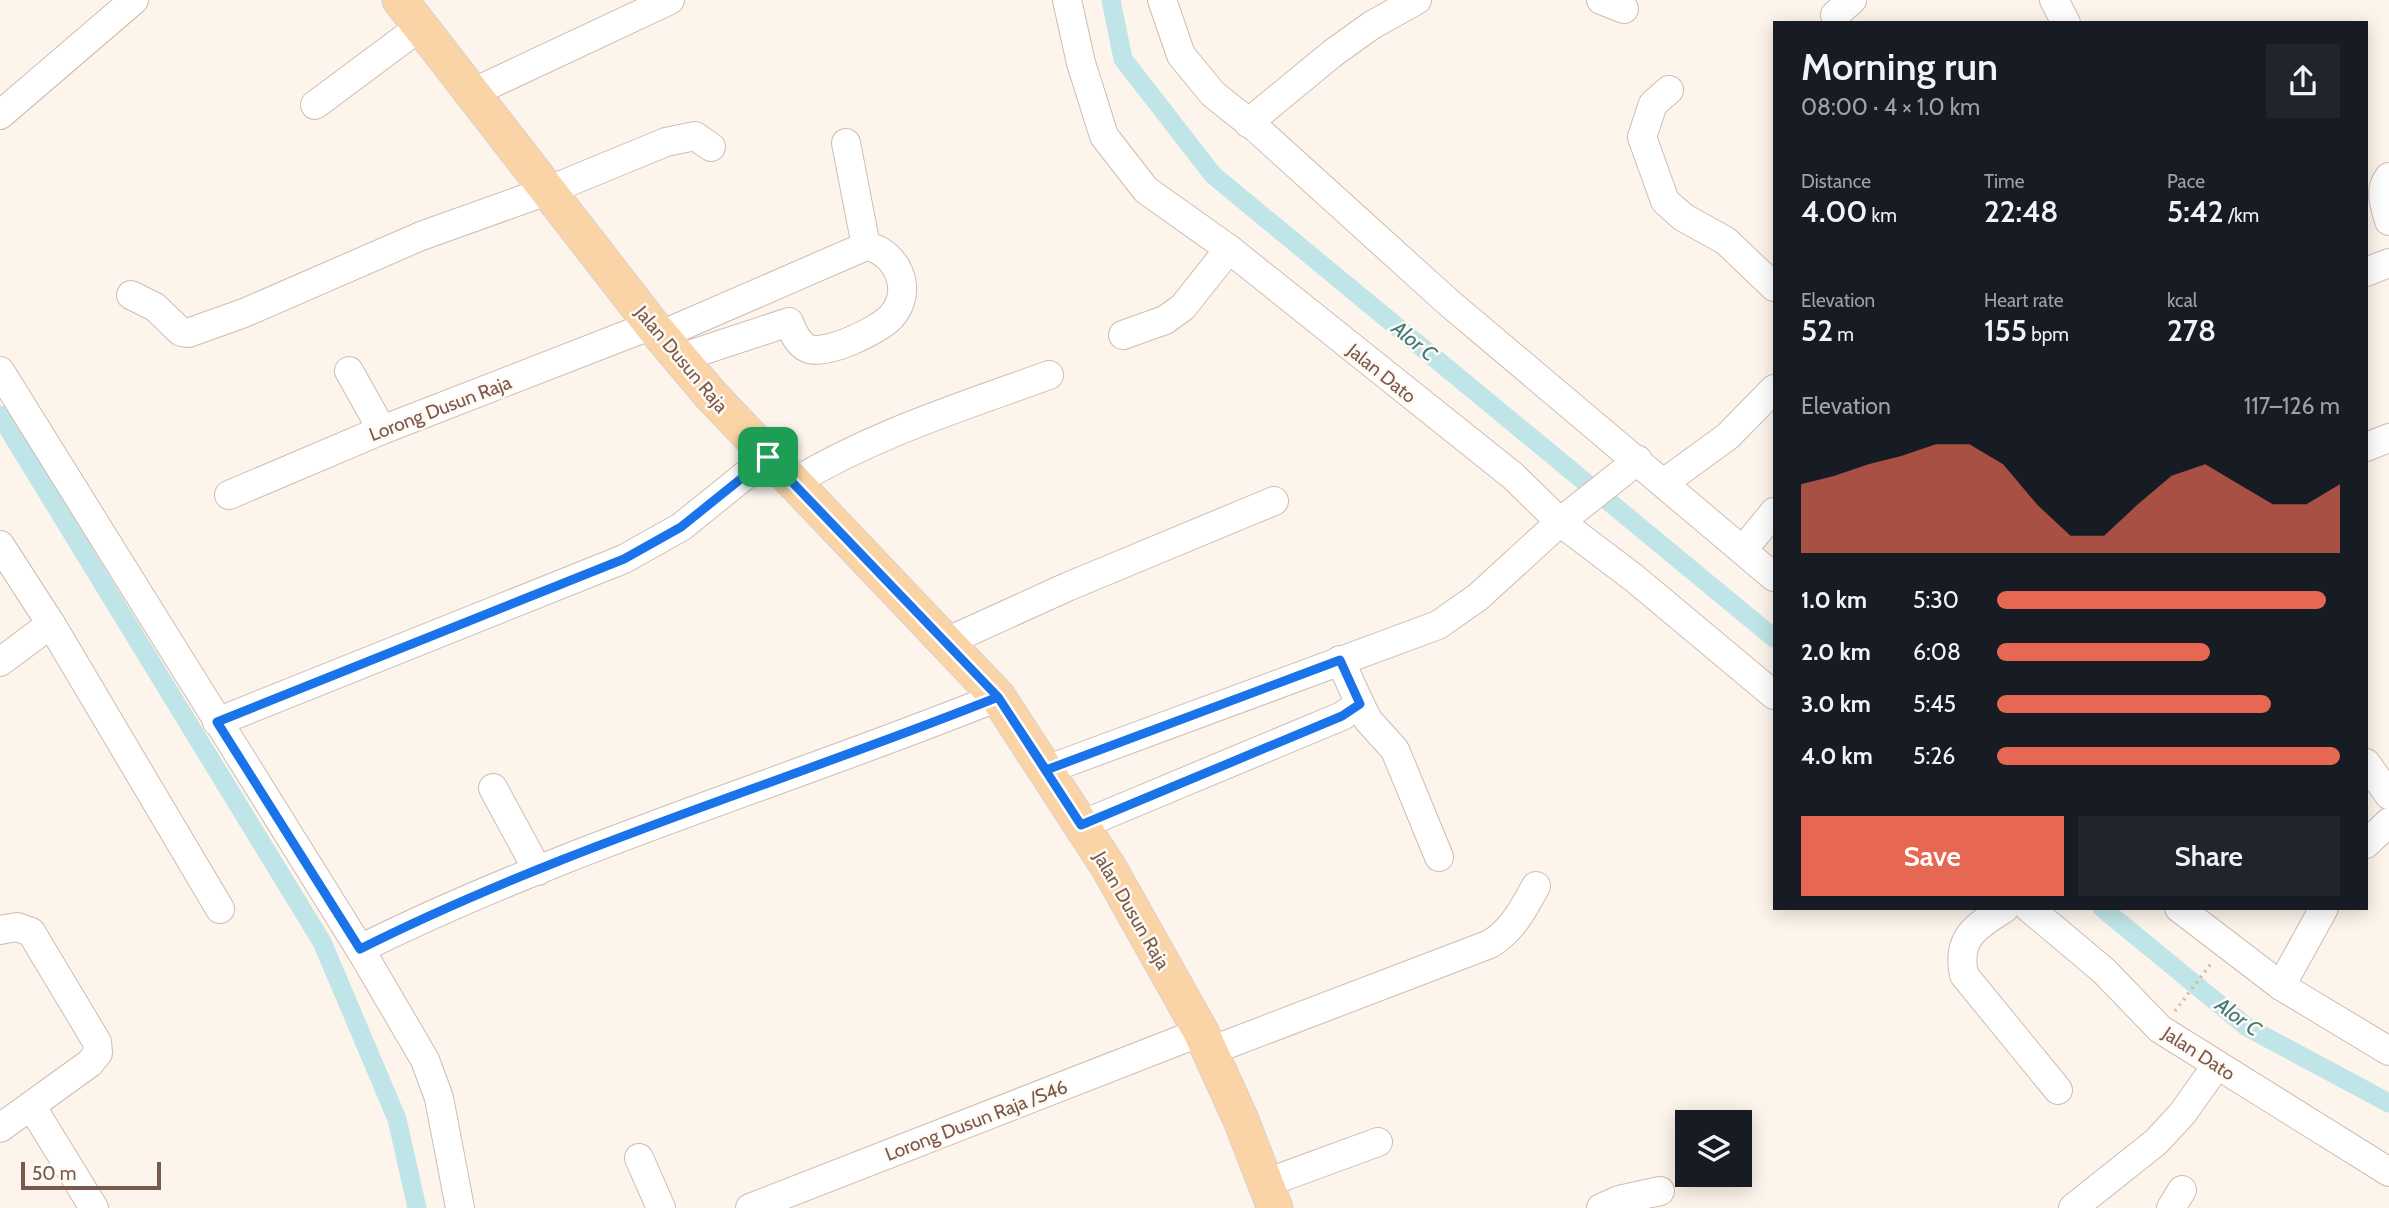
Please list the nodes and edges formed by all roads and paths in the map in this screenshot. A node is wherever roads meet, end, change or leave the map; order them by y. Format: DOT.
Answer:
graph roads {
  1 [pos="134,0"];
  2 [pos="670,0"];
  3 [pos="1067,0"];
  4 [pos="1162,0"];
  5 [pos="1417,0"];
  6 [pos="2054,0"];
  7 [pos="410,13"];
  8 [pos="2065,21"];
  9 [pos="1669,90"];
  10 [pos="472,93"];
  11 [pos="316,105"];
  12 [pos="0,115"];
  13 [pos="1248,122"];
  14 [pos="846,143"];
  15 [pos="711,147"];
  16 [pos="2389,177"];
  17 [pos="547,191"];
  18 [pos="2389,221"];
  19 [pos="866,246"];
  20 [pos="1229,249"];
  21 [pos="2389,263"];
  22 [pos="2368,271"];
  23 [pos="785,281"];
  24 [pos="1773,286"];
  25 [pos="131,295"];
  26 [pos="789,322"];
  27 [pos="1123,335"];
  28 [pos="664,339"];
  29 [pos="0,371"];
  30 [pos="348,371"];
  31 [pos="1049,375"];
  32 [pos="1773,390"];
  33 [pos="382,430"];
  34 [pos="2389,438"];
  35 [pos="2368,446"];
  36 [pos="768,457"];
  37 [pos="1634,464"];
  38 [pos="1665,482"];
  39 [pos="793,483"];
  40 [pos="229,495"];
  41 [pos="1275,501"];
  42 [pos="1773,513"];
  43 [pos="1563,520"];
  44 [pos="0,545"];
  45 [pos="1743,550"];
  46 [pos="1773,577"];
  47 [pos="51,624"];
  48 [pos="946,642"];
  49 [pos="1340,660"];
  50 [pos="0,662"];
  51 [pos="1773,694"];
  52 [pos="998,697"];
  53 [pos="1360,704"];
  54 [pos="217,722"];
  55 [pos="2368,765"];
  56 [pos="1046,770"];
  57 [pos="492,788"];
  58 [pos="2389,795"];
  59 [pos="2389,822"];
  60 [pos="1081,825"];
  61 [pos="2368,842"];
  62 [pos="1439,857"];
  63 [pos="538,871"];
  64 [pos="1536,886"];
  65 [pos="220,909"];
  66 [pos="2002,910"];
  67 [pos="2031,910"];
  68 [pos="2182,910"];
  69 [pos="2323,910"];
  70 [pos="0,930"];
  71 [pos="360,949"];
  72 [pos="2213,962"];
  73 [pos="2281,986"];
  74 [pos="2169,1018"];
  75 [pos="1205,1041"];
  76 [pos="2389,1051"];
  77 [pos="2217,1065"];
  78 [pos="2058,1090"];
  79 [pos="32,1107"];
  80 [pos="0,1128"];
  81 [pos="1378,1142"];
  82 [pos="639,1158"];
  83 [pos="2389,1172"];
  84 [pos="1660,1191"];
  85 [pos="1270,1196"];
  86 [pos="93,1208"];
  87 [pos="460,1208"];
  88 [pos="661,1208"];
  89 [pos="750,1208"];
  90 [pos="1601,1208"];
  91 [pos="2073,1208"];
  1 -- 12 [label="street"];
  2 -- 10 [label="street"];
  3 -- 20 [label="street, Jalan Dato"];
  4 -- 13 [label="street"];
  5 -- 13 [label="street"];
  6 -- 8 [label="street"];
  7 -- 10 [label="main road, Jalan Dusun Raja"];
  7 -- 11 [label="street"];
  9 -- 24 [label="street"];
  10 -- 17 [label="main road, Jalan Dusun Raja"];
  13 -- 37 [label="street"];
  14 -- 19 [label="street"];
  15 -- 17 [label="street"];
  16 -- 18 [label="street"];
  17 -- 25 [label="street"];
  17 -- 28 [label="main road, Jalan Dusun Raja"];
  19 -- 23 [label="street"];
  19 -- 26 [label="street"];
  20 -- 27 [label="street"];
  20 -- 43 [label="street, Jalan Dato"];
  21 -- 22 [label="street"];
  23 -- 26 [label="street"];
  23 -- 28 [label="street"];
  26 -- 28 [label="street"];
  28 -- 33 [label="street, Lorong Dusun Raja"];
  28 -- 36 [label="main road, Jalan Dusun Raja"];
  29 -- 54 [label="street"];
  30 -- 33 [label="street"];
  31 -- 39 [label="street"];
  32 -- 38 [label="street"];
  33 -- 40 [label="street, Lorong Dusun Raja"];
  34 -- 35 [label="street"];
  36 -- 39 [label="main road, Jalan Dusun Raja"];
  36 -- 54 [label="street"];
  37 -- 38 [label="street"];
  37 -- 43 [label="street"];
  38 -- 45 [label="street"];
  39 -- 48 [label="main road, Jalan Dusun Raja"];
  41 -- 48 [label="street"];
  42 -- 45 [label="street"];
  43 -- 49 [label="street"];
  43 -- 51 [label="street, Jalan Dato"];
  44 -- 47 [label="street"];
  45 -- 46 [label="street"];
  47 -- 50 [label="street"];
  47 -- 65 [label="street"];
  48 -- 52 [label="main road, Jalan Dusun Raja"];
  49 -- 53 [label="street"];
  49 -- 56 [label="street"];
  52 -- 56 [label="main road, Jalan Dusun Raja"];
  52 -- 63 [label="street"];
  53 -- 60 [label="street"];
  53 -- 62 [label="street"];
  54 -- 71 [label="street"];
  55 -- 58 [label="street"];
  56 -- 60 [label="main road, Jalan Dusun Raja"];
  57 -- 63 [label="street"];
  59 -- 61 [label="street"];
  60 -- 75 [label="main road, Jalan Dusun Raja"];
  63 -- 71 [label="street"];
  64 -- 75 [label="street, Lorong Dusun Raja /S46"];
  66 -- 78 [label="street"];
  67 -- 77 [label="street, Jalan Dato"];
  68 -- 73 [label="street"];
  69 -- 73 [label="street"];
  70 -- 79 [label="street"];
  71 -- 87 [label="street"];
  72 -- 74 [label="path"];
  73 -- 76 [label="street"];
  75 -- 85 [label="main road, Jalan Dusun Raja"];
  75 -- 89 [label="street, Lorong Dusun Raja /S46"];
  77 -- 83 [label="street, Jalan Dato"];
  77 -- 91 [label="street"];
  79 -- 80 [label="street"];
  79 -- 86 [label="street"];
  81 -- 85 [label="street"];
  82 -- 88 [label="street"];
  84 -- 90 [label="street"];
}
